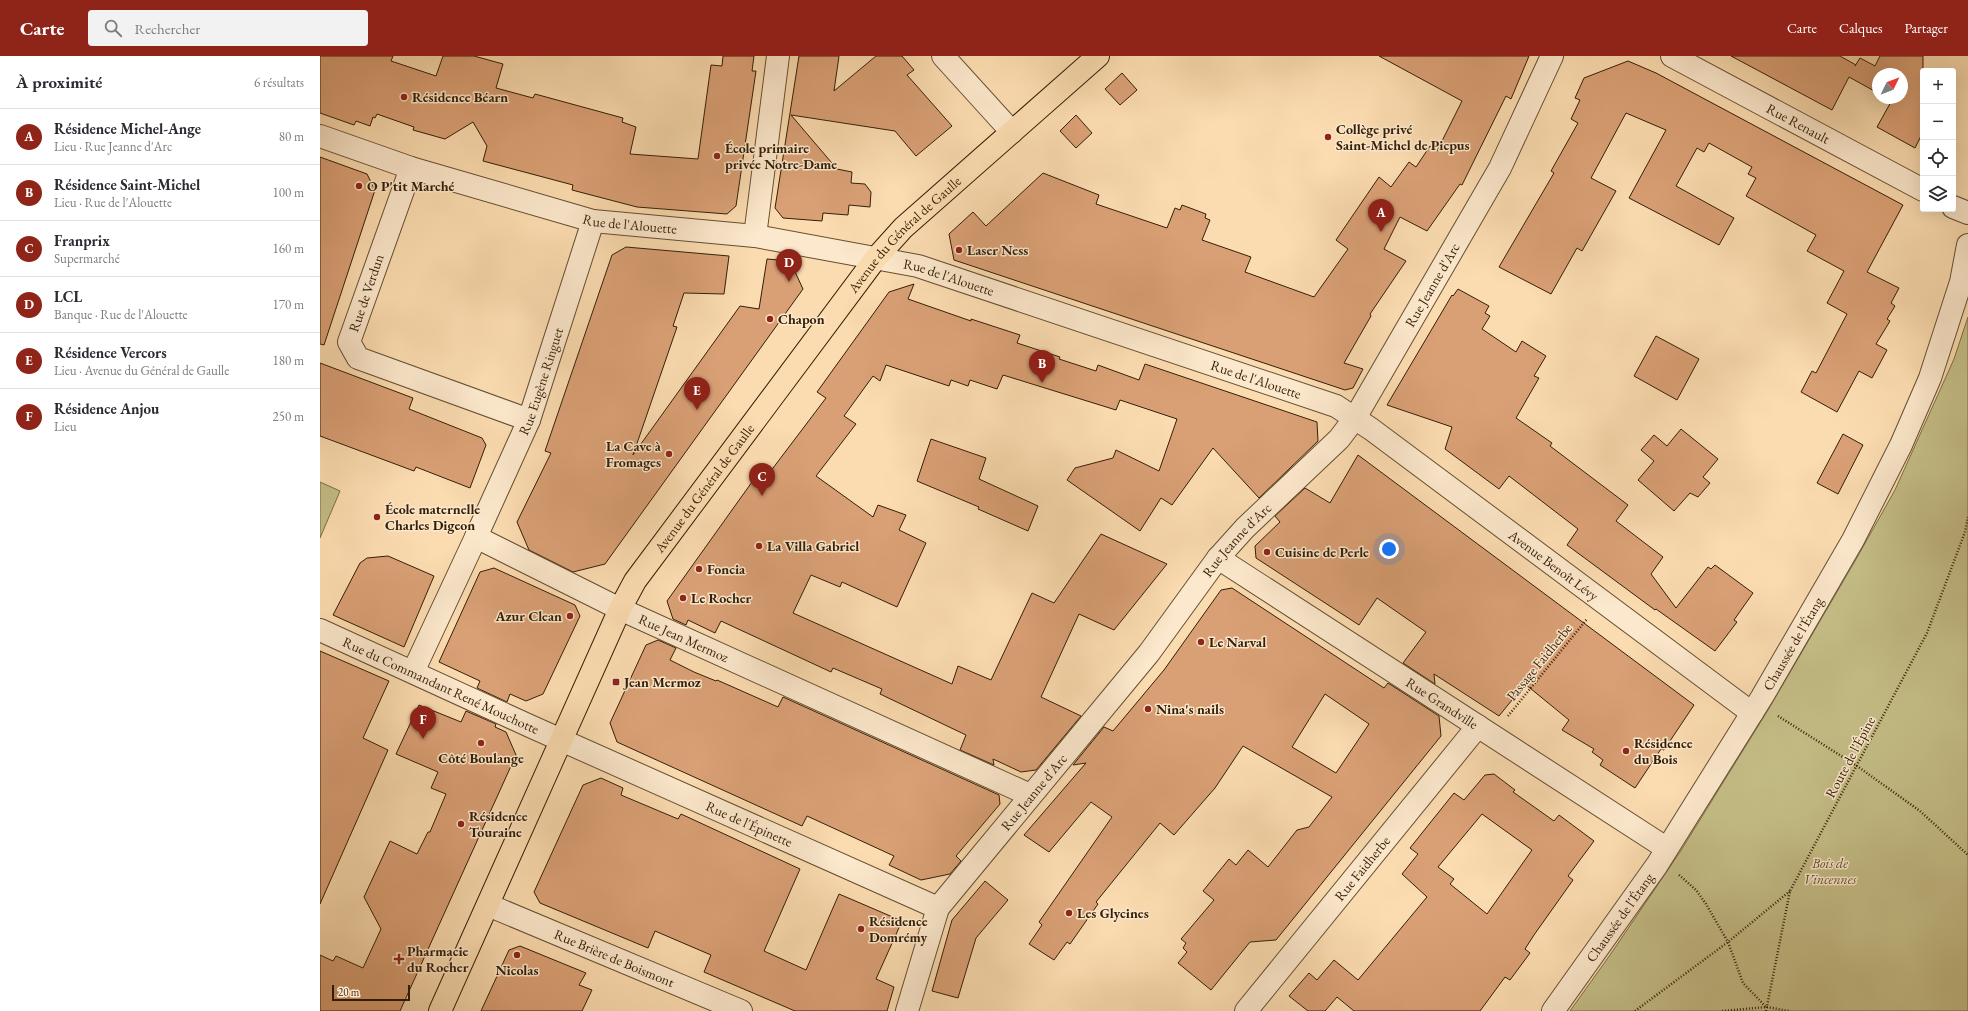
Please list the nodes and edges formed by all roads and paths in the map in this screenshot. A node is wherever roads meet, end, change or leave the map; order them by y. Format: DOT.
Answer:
graph roads {
  1 [pos="778,56"];
  2 [pos="943,56"];
  3 [pos="1098,56"];
  4 [pos="1552,56"];
  5 [pos="1672,56"];
  6 [pos="1012,132"];
  7 [pos="320,136"];
  8 [pos="411,168"];
  9 [pos="1920,188"];
  10 [pos="1956,207"];
  11 [pos="1968,213"];
  12 [pos="593,221"];
  13 [pos="755,236"];
  14 [pos="1968,245"];
  15 [pos="876,258"];
  16 [pos="1355,418"];
  17 [pos="529,420"];
  18 [pos="1968,517"];
  19 [pos="476,536"];
  20 [pos="1218,558"];
  21 [pos="620,609"];
  22 [pos="1588,617"];
  23 [pos="320,630"];
  24 [pos="413,672"];
  25 [pos="1763,713"];
  26 [pos="1505,719"];
  27 [pos="1478,726"];
  28 [pos="562,740"];
  29 [pos="1857,766"];
  30 [pos="1030,795"];
  31 [pos="1666,848"];
  32 [pos="1968,855"];
  33 [pos="1674,870"];
  34 [pos="1790,891"];
  35 [pos="488,905"];
  36 [pos="938,908"];
  37 [pos="1728,942"];
  38 [pos="1767,1009"];
  39 [pos="440,1011"];
  40 [pos="741,1011"];
  41 [pos="907,1011"];
  42 [pos="1246,1011"];
  43 [pos="1553,1011"];
  44 [pos="1635,1011"];
  45 [pos="1722,1011"];
  46 [pos="1789,1011"];
  1 -- 13 [label="street"];
  2 -- 6 [label="street"];
  3 -- 6 [label="main road, Avenue du Général de Gaulle"];
  4 -- 16 [label="street, Rue Jeanne d'Arc"];
  5 -- 9 [label="street, Rue Renault"];
  6 -- 15 [label="main road, Avenue du Général de Gaulle"];
  7 -- 8 [label="street, Rue de l'Alouette"];
  8 -- 12 [label="street, Rue de l'Alouette"];
  8 -- 17 [label="street, Rue de Verdun"];
  10 -- 11 [label="street"];
  12 -- 13 [label="street, Rue de l'Alouette"];
  12 -- 17 [label="street, Rue Eugène Ringuet"];
  13 -- 15 [label="street, Rue de l'Alouette"];
  14 -- 25 [label="street, Chaussée de l'Étang"];
  15 -- 16 [label="street, Rue de l'Alouette"];
  15 -- 21 [label="main road, Avenue du Général de Gaulle"];
  16 -- 20 [label="street, Rue Jeanne d'Arc"];
  16 -- 25 [label="street, Avenue Benoît Lévy"];
  17 -- 19 [label="street, Rue Eugène Ringuet"];
  18 -- 29 [label="path, Route de l'Épine"];
  19 -- 21 [label="street, Rue Jean Mermoz"];
  19 -- 24 [label="street"];
  20 -- 27 [label="street, Rue Grandville"];
  20 -- 30 [label="street, Rue Jeanne d'Arc"];
  21 -- 28 [label="main road, Avenue du Général de Gaulle"];
  21 -- 30 [label="street, Rue Jean Mermoz"];
  22 -- 26 [label="path, Passage Faidherbe"];
  23 -- 24 [label="street, Rue du Commandant René Mouchotte"];
  24 -- 28 [label="street, Rue du Commandant René Mouchotte"];
  25 -- 29 [label="path"];
  25 -- 31 [label="street, Chaussée de l'Étang"];
  27 -- 31 [label="street, Rue Grandville"];
  27 -- 42 [label="street, Rue Faidherbe"];
  28 -- 35 [label="main road, Avenue du Général de Gaulle"];
  28 -- 36 [label="street, Rue de l'Épinette"];
  29 -- 32 [label="path"];
  29 -- 34 [label="path, Route de l'Épine"];
  30 -- 36 [label="street, Rue Jeanne d'Arc"];
  31 -- 43 [label="street, Chaussée de l'Étang"];
  33 -- 37 [label="path"];
  34 -- 37 [label="path"];
  34 -- 38 [label="path, Route de l'Épine"];
  35 -- 39 [label="main road, Avenue du Général de Gaulle"];
  35 -- 40 [label="street, Rue Brière de Boismont"];
  36 -- 41 [label="street, Rue Jeanne d'Arc"];
  37 -- 38 [label="path"];
  37 -- 44 [label="path"];
  38 -- 45 [label="path"];
  38 -- 46 [label="path"];
}
